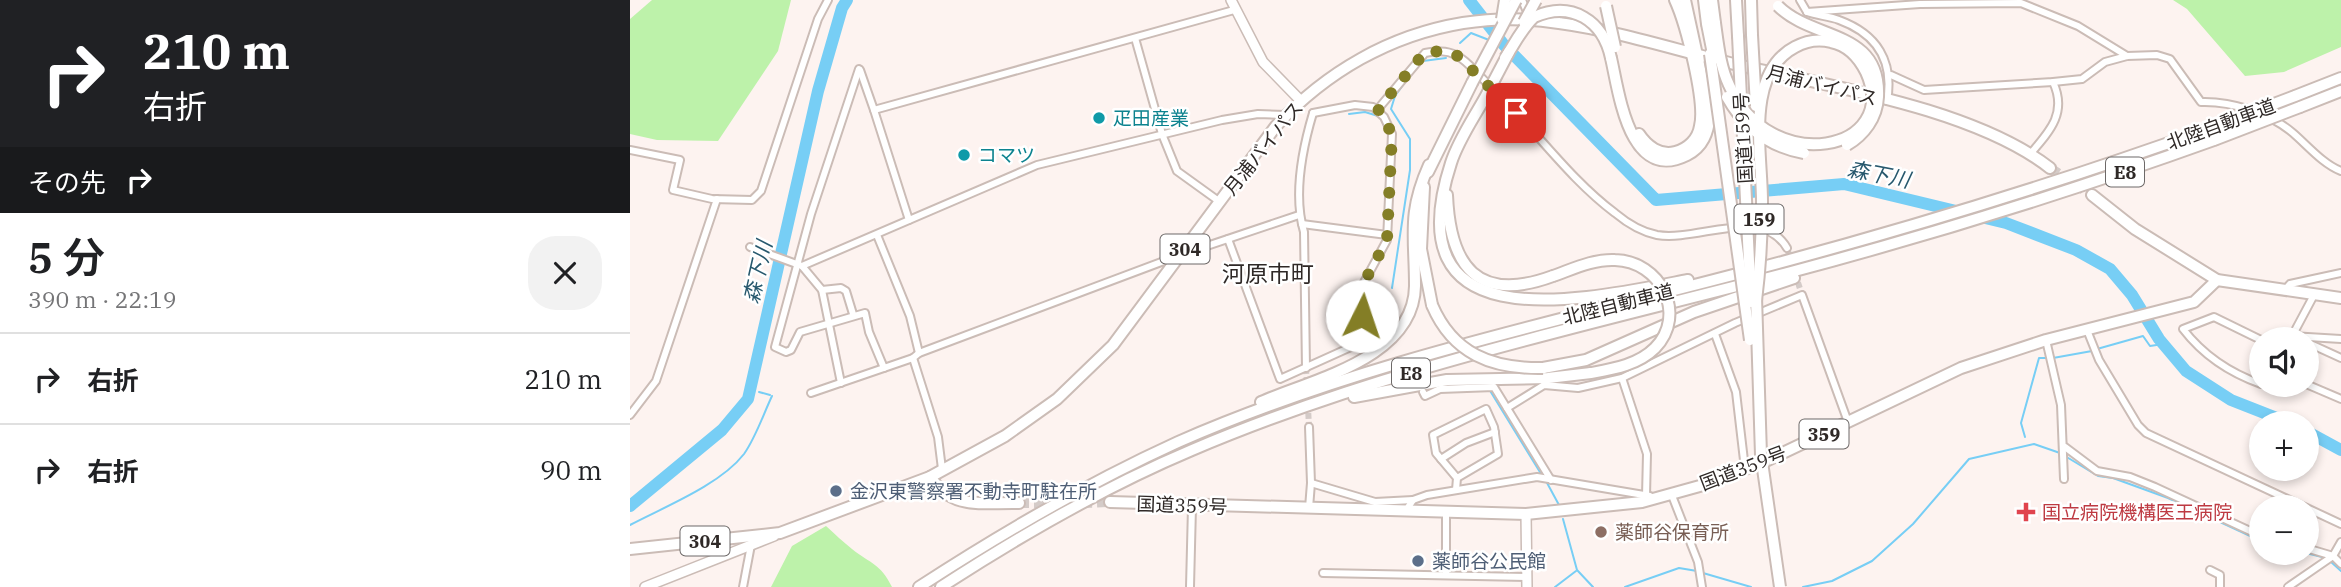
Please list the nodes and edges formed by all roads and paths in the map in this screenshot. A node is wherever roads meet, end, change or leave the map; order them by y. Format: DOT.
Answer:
graph roads {
  1 [pos="828,0"];
  2 [pos="1505,0"];
  3 [pos="1517,0"];
  4 [pos="1522,0"];
  5 [pos="1536,0"];
  6 [pos="1675,0"];
  7 [pos="1685,0"];
  8 [pos="1704,0"];
  9 [pos="1712,0"];
  10 [pos="1737,0"];
  11 [pos="1751,0"];
  12 [pos="1800,0"];
  13 [pos="1605,3"];
  14 [pos="1776,3"];
  15 [pos="1233,5"];
  16 [pos="1807,12"];
  17 [pos="1528,20"];
  18 [pos="1711,23"];
  19 [pos="1135,38"];
  20 [pos="1489,50"];
  21 [pos="1695,54"];
  22 [pos="2127,56"];
  23 [pos="1505,58"];
  24 [pos="1614,58"];
  25 [pos="1891,75"];
  26 [pos="2341,78"];
  27 [pos="2053,82"];
  28 [pos="2341,91"];
  29 [pos="1300,100"];
  30 [pos="1887,101"];
  31 [pos="2298,102"];
  32 [pos="1378,109"];
  33 [pos="874,110"];
  34 [pos="1313,113"];
  35 [pos="1286,116"];
  36 [pos="1162,134"];
  37 [pos="630,150"];
  38 [pos="2031,153"];
  39 [pos="1429,165"];
  40 [pos="2050,168"];
  41 [pos="2341,171"];
  42 [pos="1448,174"];
  43 [pos="2035,195"];
  44 [pos="2092,195"];
  45 [pos="717,200"];
  46 [pos="1220,202"];
  47 [pos="1299,215"];
  48 [pos="909,220"];
  49 [pos="1302,224"];
  50 [pos="877,235"];
  51 [pos="1387,235"];
  52 [pos="1878,236"];
  53 [pos="1913,238"];
  54 [pos="1228,239"];
  55 [pos="752,247"];
  56 [pos="1787,248"];
  57 [pos="1180,255"];
  58 [pos="798,264"];
  59 [pos="2341,273"];
  60 [pos="2217,280"];
  61 [pos="822,290"];
  62 [pos="2283,292"];
  63 [pos="2314,295"];
  64 [pos="2341,298"];
  65 [pos="1756,301"];
  66 [pos="853,314"];
  67 [pos="831,324"];
  68 [pos="2296,327"];
  69 [pos="2087,330"];
  70 [pos="1715,334"];
  71 [pos="2249,334"];
  72 [pos="2319,339"];
  73 [pos="2341,339"];
  74 [pos="2046,340"];
  75 [pos="2319,348"];
  76 [pos="916,355"];
  77 [pos="2341,358"];
  78 [pos="884,368"];
  79 [pos="1306,368"];
  80 [pos="1755,371"];
  81 [pos="1622,378"];
  82 [pos="2249,380"];
  83 [pos="841,383"];
  84 [pos="2319,390"];
  85 [pos="1423,392"];
  86 [pos="811,393"];
  87 [pos="2341,399"];
  88 [pos="1758,402"];
  89 [pos="1507,408"];
  90 [pos="630,415"];
  91 [pos="1848,422"];
  92 [pos="1309,427"];
  93 [pos="1495,432"];
  94 [pos="1180,442"];
  95 [pos="1191,450"];
  96 [pos="2065,450"];
  97 [pos="1441,459"];
  98 [pos="942,469"];
  99 [pos="1745,469"];
  100 [pos="930,477"];
  101 [pos="1457,478"];
  102 [pos="1546,479"];
  103 [pos="2064,479"];
  104 [pos="1311,483"];
  105 [pos="1456,489"];
  106 [pos="1672,493"];
  107 [pos="1646,496"];
  108 [pos="1110,502"];
  109 [pos="1019,503"];
  110 [pos="1410,505"];
  111 [pos="1192,507"];
  112 [pos="1308,508"];
  113 [pos="1446,511"];
  114 [pos="1526,514"];
  115 [pos="2341,524"];
  116 [pos="2249,530"];
  117 [pos="780,533"];
  118 [pos="2341,542"];
  119 [pos="751,545"];
  120 [pos="630,548"];
  121 [pos="2319,553"];
  122 [pos="2330,558"];
  123 [pos="2341,564"];
  124 [pos="2210,570"];
  125 [pos="1323,573"];
  126 [pos="1446,575"];
  127 [pos="1527,582"];
  128 [pos="645,587"];
  129 [pos="743,587"];
  130 [pos="919,587"];
  131 [pos="941,587"];
  132 [pos="1190,587"];
  133 [pos="1702,587"];
  134 [pos="1780,587"];
  135 [pos="2220,587"];
  136 [pos="2288,587"];
  1 -- 45 [label="street"];
  2 -- 20 [label="highway, bridge"];
  3 -- 20 [label="highway, bridge"];
  4 -- 17 [label="street"];
  5 -- 23 [label="highway, bridge"];
  6 -- 21 [label="highway"];
  7 -- 21 [label="highway"];
  8 -- 18 [label="highway, 159"];
  9 -- 18 [label="highway, 159"];
  10 -- 80 [label="highway, 国道159号 / 159, bridge"];
  11 -- 65 [label="highway, 国道159号 / 159, bridge"];
  12 -- 16 [label="street"];
  13 -- 24 [label="highway, bridge"];
  14 -- 18 [label="highway, 159, bridge"];
  15 -- 19 [label="street"];
  15 -- 29 [label="street"];
  16 -- 22 [label="street"];
  16 -- 25 [label="street"];
  17 -- 21 [label="highway, 月浦バイパス / 304"];
  17 -- 29 [label="highway, 月浦バイパス / 304"];
  18 -- 65 [label="highway, 159, bridge"];
  18 -- 80 [label="highway, 159, bridge"];
  19 -- 33 [label="street"];
  19 -- 36 [label="street"];
  20 -- 39 [label="highway, bridge"];
  21 -- 24 [label="highway"];
  21 -- 30 [label="highway, 月浦バイパス"];
  22 -- 27 [label="street"];
  22 -- 41 [label="street"];
  23 -- 24 [label="highway, bridge"];
  23 -- 42 [label="highway, bridge"];
  25 -- 27 [label="street"];
  25 -- 30 [label="street"];
  26 -- 31 [label="highway, 北陸自動車道 / E8"];
  27 -- 38 [label="street"];
  28 -- 31 [label="highway, 北陸自動車道 / E8"];
  29 -- 34 [label="street"];
  29 -- 35 [label="highway, 月浦バイパス / 304"];
  30 -- 38 [label="highway, 月浦バイパス"];
  31 -- 43 [label="highway, 北陸自動車道 / E8, bridge"];
  31 -- 43 [label="highway, 北陸自動車道 / E8, bridge"];
  32 -- 34 [label="street"];
  32 -- 51 [label="street"];
  32 -- 56 [label="street"];
  33 -- 48 [label="street"];
  33 -- 58 [label="street"];
  34 -- 47 [label="street"];
  35 -- 36 [label="street"];
  35 -- 46 [label="highway, 月浦バイパス / 304"];
  36 -- 46 [label="street"];
  36 -- 48 [label="street"];
  37 -- 45 [label="street"];
  38 -- 40 [label="highway, 月浦バイパス"];
  39 -- 53 [label="highway, bridge"];
  39 -- 94 [label="highway"];
  42 -- 52 [label="highway"];
  42 -- 95 [label="highway, bridge"];
  43 -- 52 [label="highway, 北陸自動車道 / E8"];
  43 -- 53 [label="highway, 北陸自動車道 / E8"];
  44 -- 60 [label="highway"];
  45 -- 90 [label="street"];
  46 -- 57 [label="highway, 月浦バイパス / 304"];
  47 -- 49 [label="street"];
  47 -- 54 [label="street"];
  48 -- 50 [label="street"];
  49 -- 51 [label="street"];
  49 -- 79 [label="street"];
  50 -- 58 [label="street"];
  50 -- 76 [label="street"];
  51 -- 79 [label="street"];
  52 -- 94 [label="highway, 北陸自動車道 / E8"];
  53 -- 95 [label="highway, 北陸自動車道 / E8"];
  54 -- 57 [label="street"];
  54 -- 79 [label="street"];
  55 -- 58 [label="street"];
  57 -- 76 [label="street"];
  57 -- 98 [label="highway, 月浦バイパス / 304"];
  58 -- 61 [label="street"];
  58 -- 67 [label="street"];
  59 -- 62 [label="street"];
  60 -- 62 [label="highway"];
  60 -- 69 [label="highway, 国道359号 / 359"];
  61 -- 66 [label="street"];
  61 -- 67 [label="street"];
  62 -- 63 [label="highway"];
  63 -- 64 [label="highway"];
  63 -- 68 [label="street"];
  65 -- 88 [label="highway, 国道159号 / 159, bridge"];
  66 -- 67 [label="street"];
  66 -- 78 [label="street"];
  67 -- 83 [label="street"];
  69 -- 74 [label="highway, 国道359号 / 359"];
  69 -- 115 [label="street"];
  70 -- 81 [label="street"];
  70 -- 91 [label="street"];
  70 -- 99 [label="street"];
  71 -- 82 [label="street"];
  72 -- 73 [label="street"];
  74 -- 91 [label="highway, 国道359号 / 359"];
  74 -- 96 [label="street"];
  75 -- 77 [label="street"];
  76 -- 78 [label="street"];
  76 -- 98 [label="street"];
  78 -- 83 [label="street"];
  80 -- 88 [label="highway, 国道159号 / 159, bridge"];
  81 -- 89 [label="street"];
  81 -- 107 [label="street"];
  83 -- 86 [label="street"];
  84 -- 87 [label="street"];
  85 -- 89 [label="street"];
  88 -- 134 [label="highway, 国道159号 / 159, bridge"];
  89 -- 102 [label="street"];
  91 -- 99 [label="highway, 国道359号 / 359"];
  92 -- 104 [label="street"];
  93 -- 97 [label="street"];
  93 -- 97 [label="street"];
  93 -- 101 [label="street"];
  94 -- 130 [label="highway, 北陸自動車道 / E8"];
  95 -- 131 [label="highway, 北陸自動車道 / E8"];
  96 -- 103 [label="street"];
  96 -- 116 [label="street"];
  97 -- 101 [label="street"];
  98 -- 100 [label="highway, 月浦バイパス / 304"];
  99 -- 106 [label="highway, 国道359号 / 359"];
  100 -- 109 [label="highway"];
  100 -- 117 [label="highway, 304"];
  101 -- 105 [label="street"];
  102 -- 105 [label="street"];
  102 -- 107 [label="street"];
  104 -- 110 [label="street"];
  104 -- 112 [label="street"];
  105 -- 110 [label="street"];
  106 -- 107 [label="street"];
  106 -- 114 [label="highway, 国道359号 / 359"];
  106 -- 133 [label="street"];
  108 -- 111 [label="highway, 国道359号 / 359"];
  110 -- 112 [label="highway, 国道359号 / 359"];
  110 -- 113 [label="highway, 国道359号 / 359"];
  111 -- 112 [label="highway, 国道359号 / 359"];
  111 -- 132 [label="street"];
  113 -- 114 [label="highway, 国道359号 / 359"];
  113 -- 126 [label="street"];
  114 -- 127 [label="street"];
  117 -- 119 [label="street"];
  117 -- 120 [label="highway, 304"];
  118 -- 122 [label="street"];
  119 -- 128 [label="street"];
  119 -- 129 [label="street"];
  121 -- 122 [label="street"];
  122 -- 123 [label="street"];
  122 -- 136 [label="street"];
  124 -- 135 [label="street"];
  125 -- 126 [label="street"];
  126 -- 127 [label="street"];
}
